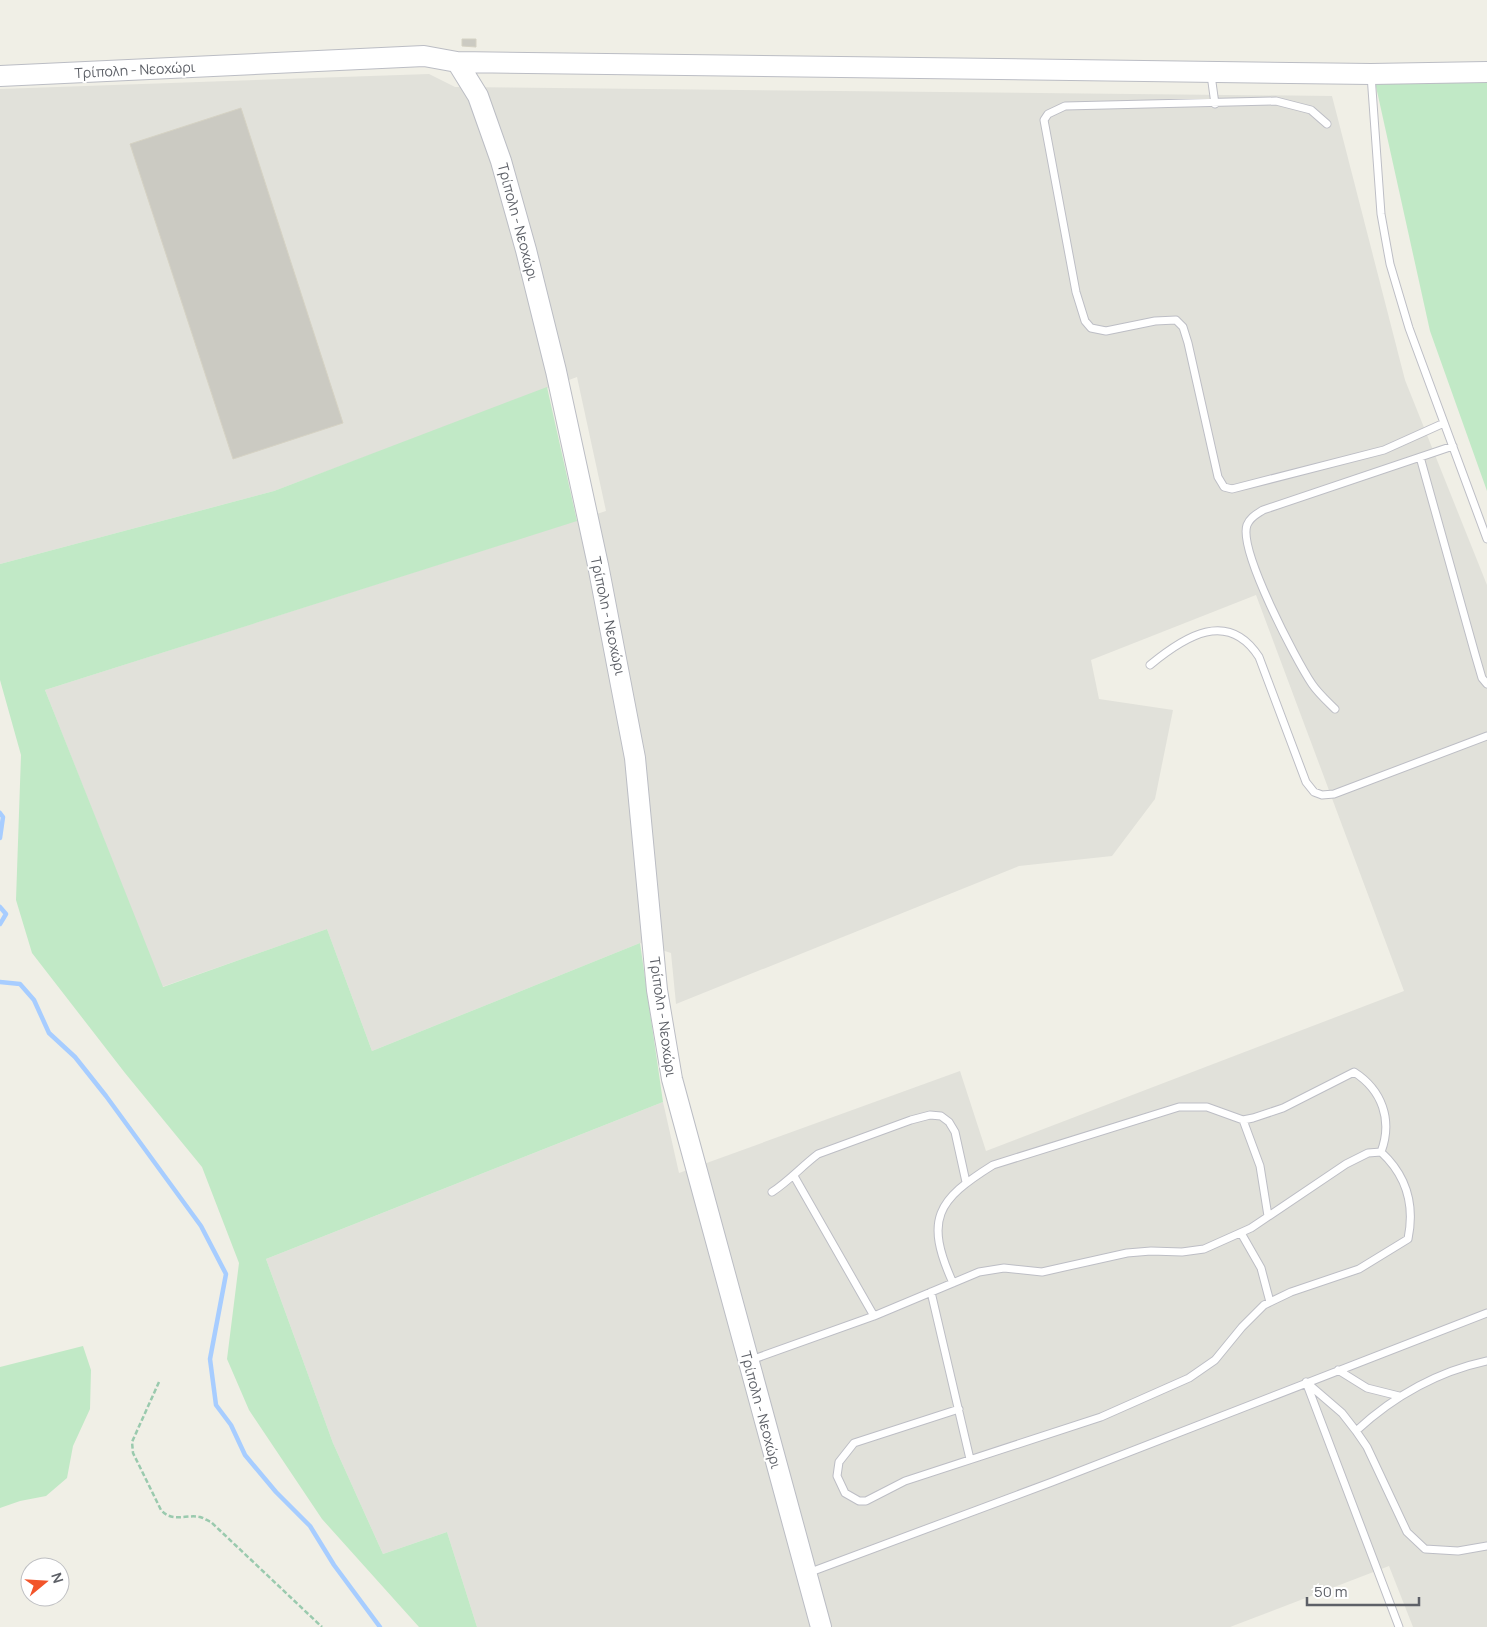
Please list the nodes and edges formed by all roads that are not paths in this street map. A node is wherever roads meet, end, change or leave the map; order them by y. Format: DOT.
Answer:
graph roads {
  1 [pos="458,62"];
  2 [pos="1211,72"];
  3 [pos="1487,72"];
  4 [pos="1371,74"];
  5 [pos="0,76"];
  6 [pos="1215,104"];
  7 [pos="1327,124"];
  8 [pos="1444,423"];
  9 [pos="1453,446"];
  10 [pos="1420,457"];
  11 [pos="1487,539"];
  12 [pos="1150,665"];
  13 [pos="1487,684"];
  14 [pos="1335,709"];
  15 [pos="1487,736"];
  16 [pos="1243,1120"];
  17 [pos="1381,1152"];
  18 [pos="794,1176"];
  19 [pos="966,1182"];
  20 [pos="772,1192"];
  21 [pos="1268,1216"];
  22 [pos="1241,1233"];
  23 [pos="953,1283"];
  24 [pos="930,1292"];
  25 [pos="1270,1302"];
  26 [pos="1487,1312"];
  27 [pos="874,1316"];
  28 [pos="748,1361"];
  29 [pos="1487,1361"];
  30 [pos="1338,1370"];
  31 [pos="1306,1382"];
  32 [pos="1399,1396"];
  33 [pos="959,1409"];
  34 [pos="1356,1431"];
  35 [pos="970,1459"];
  36 [pos="1487,1546"];
  37 [pos="806,1574"];
  38 [pos="821,1627"];
  39 [pos="1399,1627"];
  1 -- 2 [label="main road"];
  1 -- 5 [label="main road, Τρίπολη - Νεοχώρι"];
  1 -- 28 [label="main road, Τρίπολη - Νεοχώρι"];
  2 -- 4 [label="main road"];
  2 -- 6 [label="lane"];
  3 -- 4 [label="main road"];
  4 -- 8 [label="lane"];
  6 -- 7 [label="lane"];
  6 -- 8 [label="lane"];
  8 -- 9 [label="lane"];
  9 -- 10 [label="lane"];
  9 -- 11 [label="lane"];
  10 -- 13 [label="lane"];
  10 -- 14 [label="lane"];
  12 -- 15 [label="lane"];
  16 -- 17 [label="lane"];
  16 -- 19 [label="lane"];
  16 -- 21 [label="lane"];
  17 -- 21 [label="lane"];
  17 -- 25 [label="lane"];
  18 -- 19 [label="lane"];
  18 -- 20 [label="lane"];
  18 -- 27 [label="lane"];
  19 -- 23 [label="lane"];
  21 -- 22 [label="lane"];
  22 -- 23 [label="lane"];
  22 -- 25 [label="lane"];
  23 -- 24 [label="lane"];
  24 -- 27 [label="lane"];
  24 -- 33 [label="lane"];
  25 -- 35 [label="lane"];
  26 -- 30 [label="lane"];
  27 -- 28 [label="lane"];
  28 -- 37 [label="main road, Τρίπολη - Νεοχώρι"];
  29 -- 32 [label="lane"];
  30 -- 31 [label="lane"];
  30 -- 32 [label="lane"];
  31 -- 34 [label="lane"];
  31 -- 37 [label="lane"];
  31 -- 39 [label="lane"];
  32 -- 34 [label="lane"];
  33 -- 35 [label="lane"];
  33 -- 35 [label="lane"];
  34 -- 36 [label="lane"];
  37 -- 38 [label="main road, Τρίπολη - Νεοχώρι"];
}
